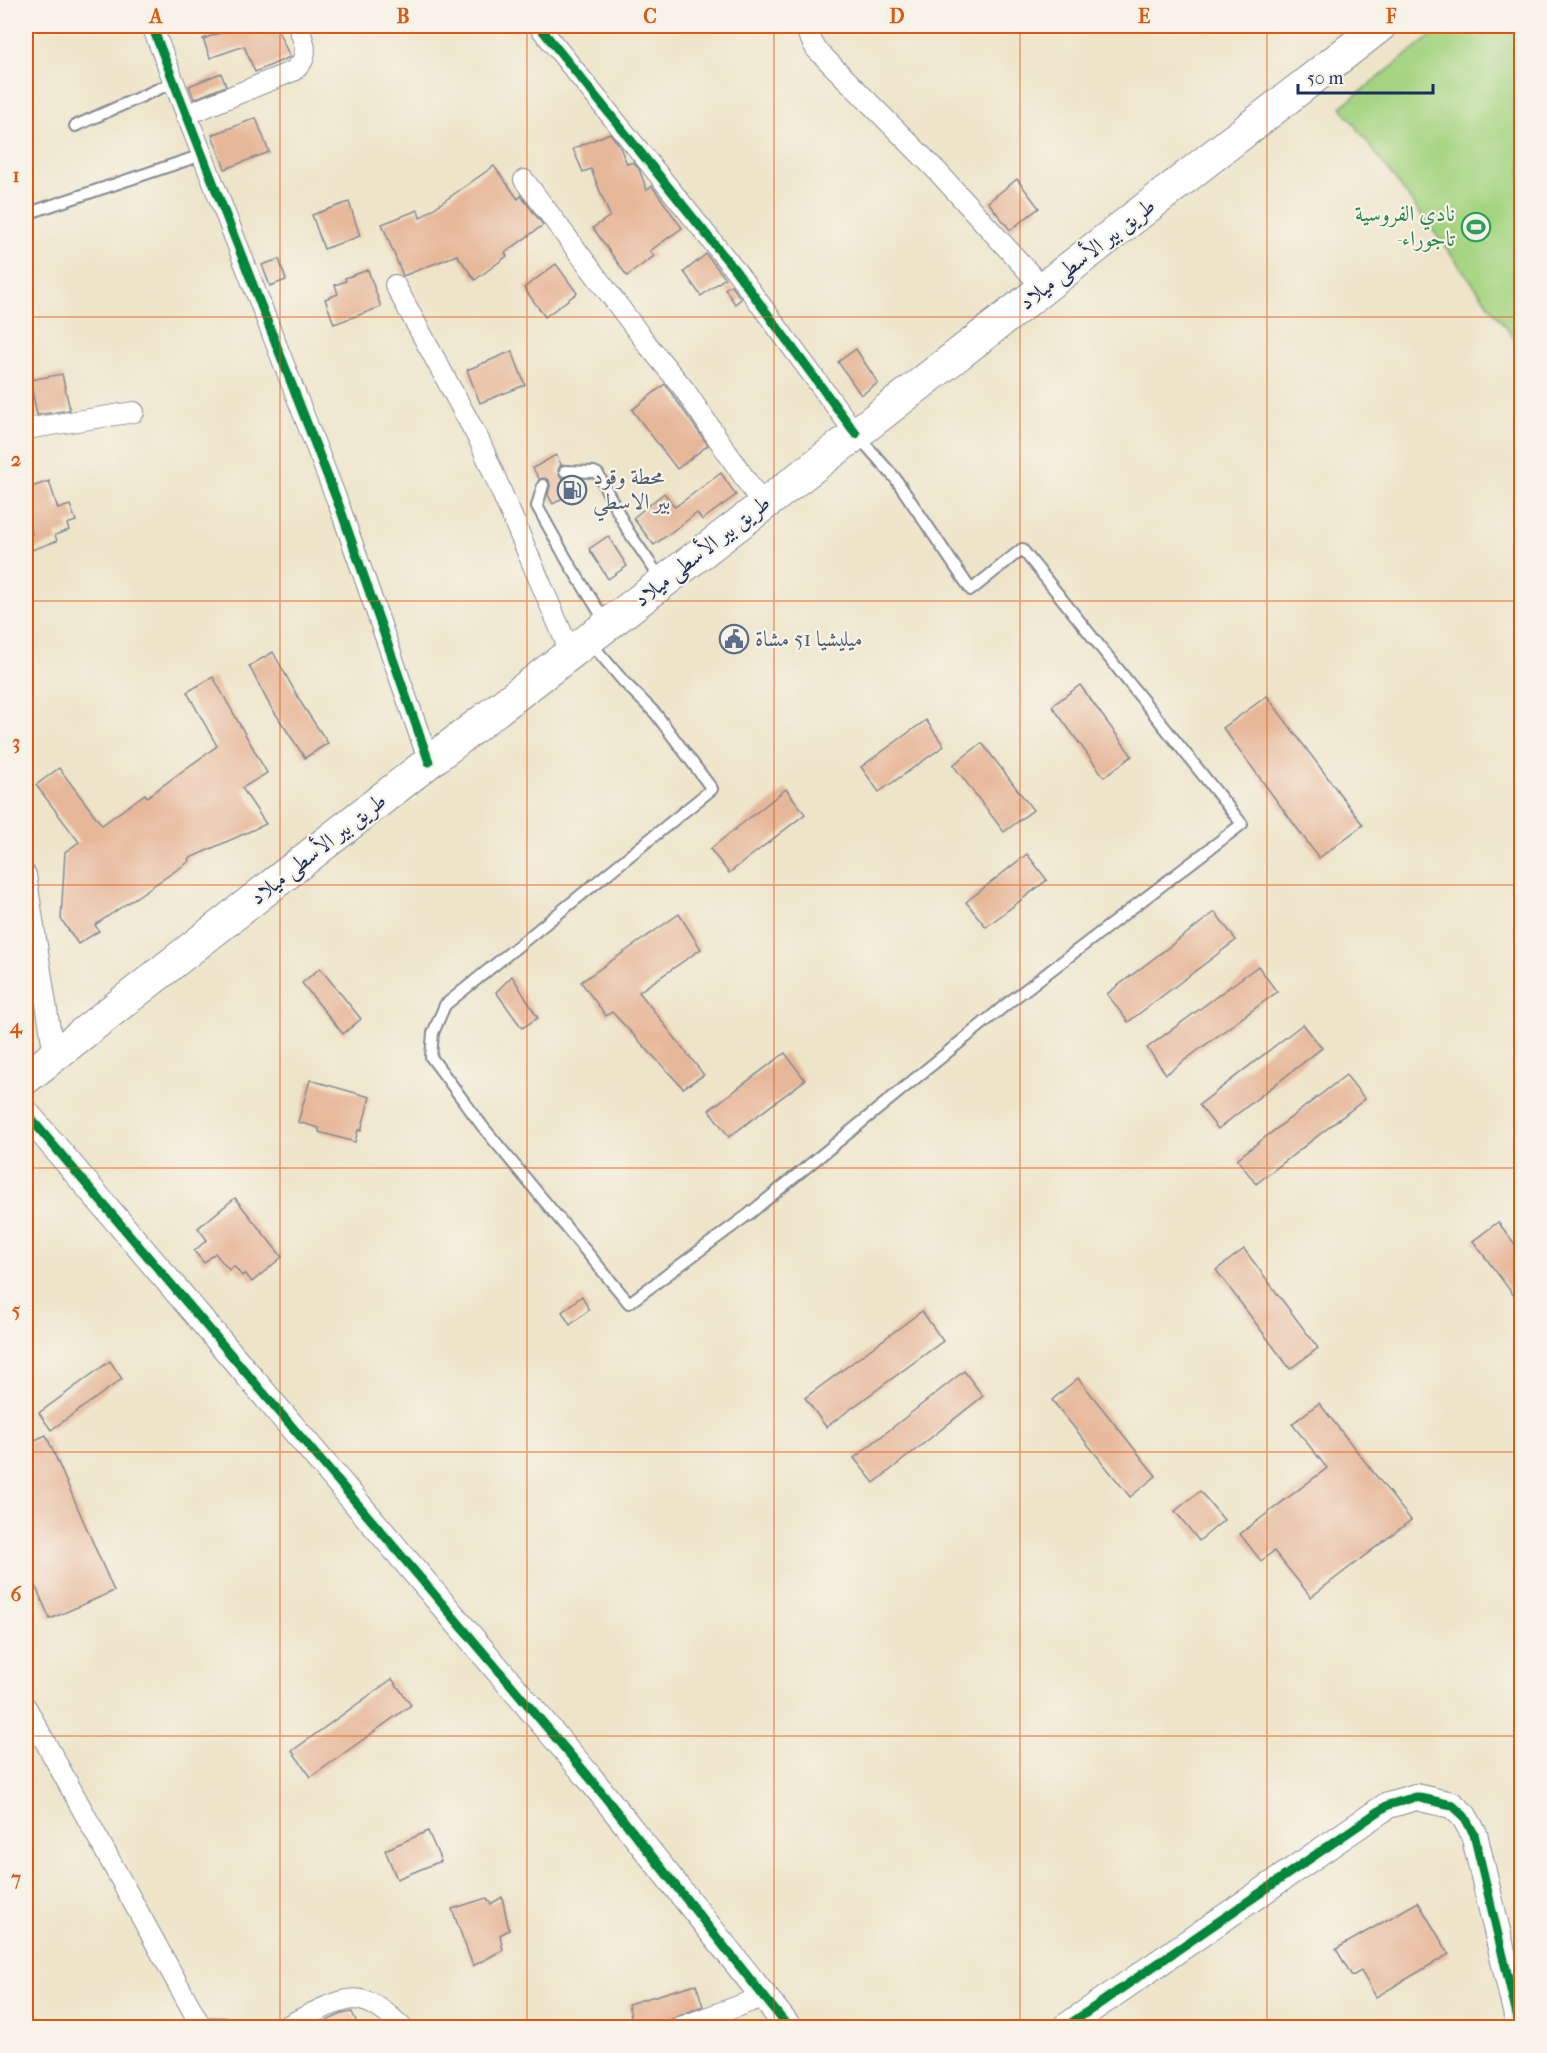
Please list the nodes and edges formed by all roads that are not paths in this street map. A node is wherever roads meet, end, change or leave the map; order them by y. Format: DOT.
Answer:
graph roads {
  1 [pos="152,26"];
  2 [pos="298,26"];
  3 [pos="539,26"];
  4 [pos="806,26"];
  5 [pos="1380,26"];
  6 [pos="174,82"];
  7 [pos="186,115"];
  8 [pos="75,126"];
  9 [pos="202,154"];
  10 [pos="524,180"];
  11 [pos="26,213"];
  12 [pos="395,285"];
  13 [pos="1043,288"];
  14 [pos="134,412"];
  15 [pos="26,429"];
  16 [pos="856,434"];
  17 [pos="565,471"];
  18 [pos="543,485"];
  19 [pos="762,505"];
  20 [pos="663,581"];
  21 [pos="589,640"];
  22 [pos="429,762"];
  23 [pos="26,875"];
  24 [pos="54,1055"];
  25 [pos="26,1078"];
  26 [pos="26,1113"];
  27 [pos="26,1707"];
  28 [pos="763,1997"];
  29 [pos="202,2027"];
  30 [pos="251,2028"];
  31 [pos="283,2028"];
  32 [pos="403,2028"];
  33 [pos="678,2028"];
  34 [pos="789,2028"];
  35 [pos="1064,2028"];
  36 [pos="1520,2028"];
  1 -- 6 [label="street"];
  2 -- 7 [label="street"];
  3 -- 16 [label="street"];
  4 -- 13 [label="street"];
  5 -- 13 [label="main road, طريق بير الأسطى ميلاد"];
  6 -- 7 [label="street"];
  6 -- 8 [label="lane"];
  7 -- 9 [label="street"];
  9 -- 11 [label="lane"];
  9 -- 22 [label="street"];
  10 -- 19 [label="street"];
  12 -- 21 [label="street"];
  13 -- 16 [label="main road, طريق بير الأسطى ميلاد"];
  14 -- 15 [label="street"];
  16 -- 19 [label="main road, طريق بير الأسطى ميلاد"];
  16 -- 21 [label="lane"];
  17 -- 20 [label="lane"];
  18 -- 21 [label="lane"];
  19 -- 20 [label="main road, طريق بير الأسطى ميلاد"];
  20 -- 21 [label="main road, طريق بير الأسطى ميلاد"];
  21 -- 22 [label="main road, طريق بير الأسطى ميلاد"];
  22 -- 24 [label="main road, طريق بير الأسطى ميلاد"];
  23 -- 24 [label="street"];
  24 -- 25 [label="main road, طريق بير الأسطى ميلاد"];
  26 -- 28 [label="street"];
  27 -- 29 [label="street"];
  28 -- 33 [label="street"];
  28 -- 34 [label="street"];
  29 -- 30 [label="street"];
  31 -- 32 [label="street"];
  35 -- 36 [label="street"];
}
